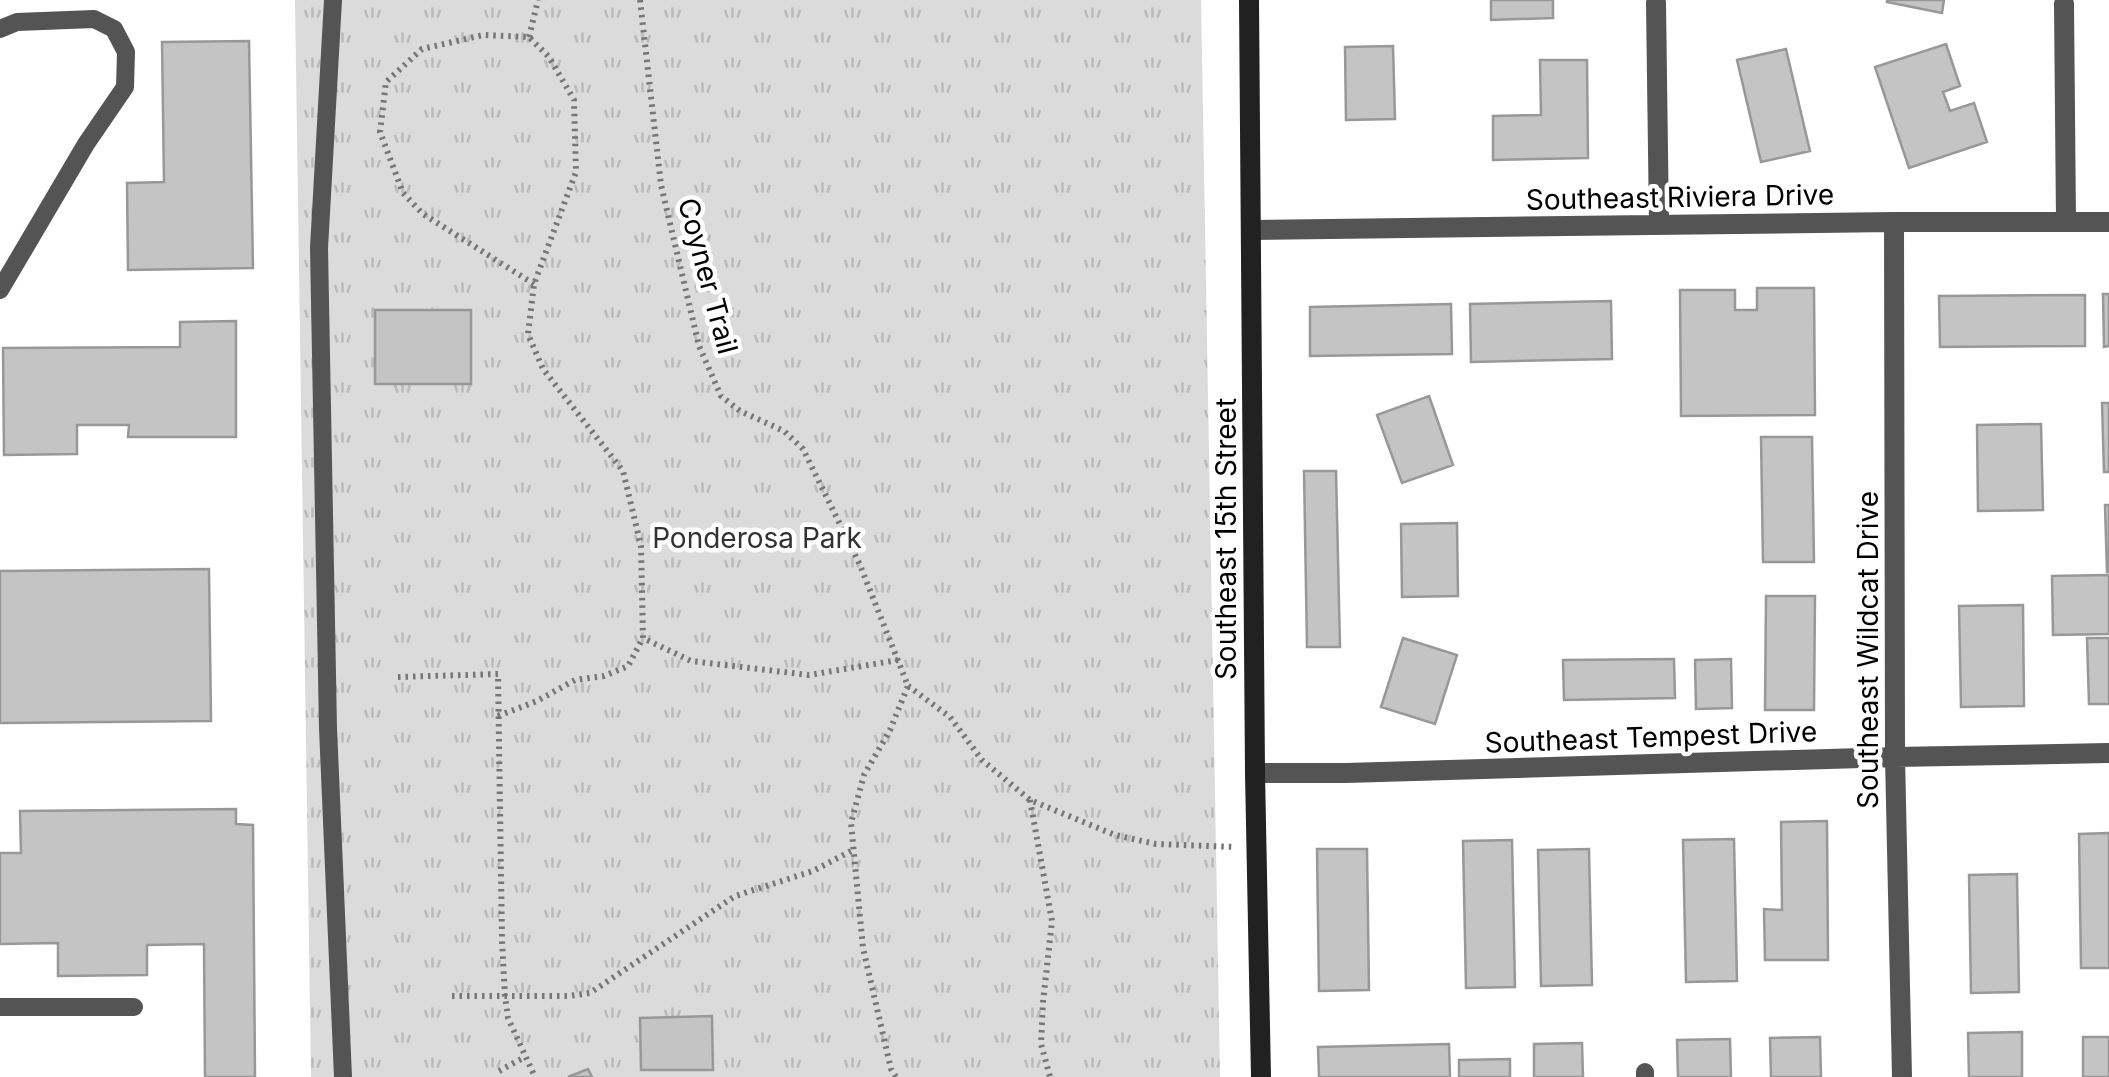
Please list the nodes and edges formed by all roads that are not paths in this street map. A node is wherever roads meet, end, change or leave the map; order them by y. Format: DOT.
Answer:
graph roads {
  1 [pos="333,0"];
  2 [pos="1249,0"];
  3 [pos="1656,3"];
  4 [pos="2064,4"];
  5 [pos="0,29"];
  6 [pos="1894,222"];
  7 [pos="2066,222"];
  8 [pos="2109,222"];
  9 [pos="1659,226"];
  10 [pos="1251,230"];
  11 [pos="0,290"];
  12 [pos="2109,753"];
  13 [pos="1895,757"];
  14 [pos="1255,773"];
  15 [pos="134,1006"];
  16 [pos="0,1007"];
  17 [pos="343,1077"];
  18 [pos="1261,1077"];
  19 [pos="1902,1077"];
  1 -- 17 [label="lane"];
  2 -- 10 [label="main road, Southeast 15th Street"];
  3 -- 9 [label="street"];
  4 -- 7 [label="street"];
  5 -- 11 [label="lane"];
  6 -- 7 [label="street, Southeast Riviera Drive"];
  6 -- 9 [label="street, Southeast Riviera Drive"];
  6 -- 13 [label="street, Southeast Wildcat Drive"];
  7 -- 8 [label="street, Southeast Riviera Drive"];
  9 -- 10 [label="street, Southeast Riviera Drive"];
  10 -- 14 [label="main road, Southeast 15th Street"];
  12 -- 13 [label="street, Southeast Tempest Drive"];
  13 -- 14 [label="street, Southeast Tempest Drive"];
  13 -- 19 [label="street, Southeast Wildcat Drive"];
  14 -- 18 [label="main road, Southeast 15th Street"];
  15 -- 16 [label="lane"];
}
